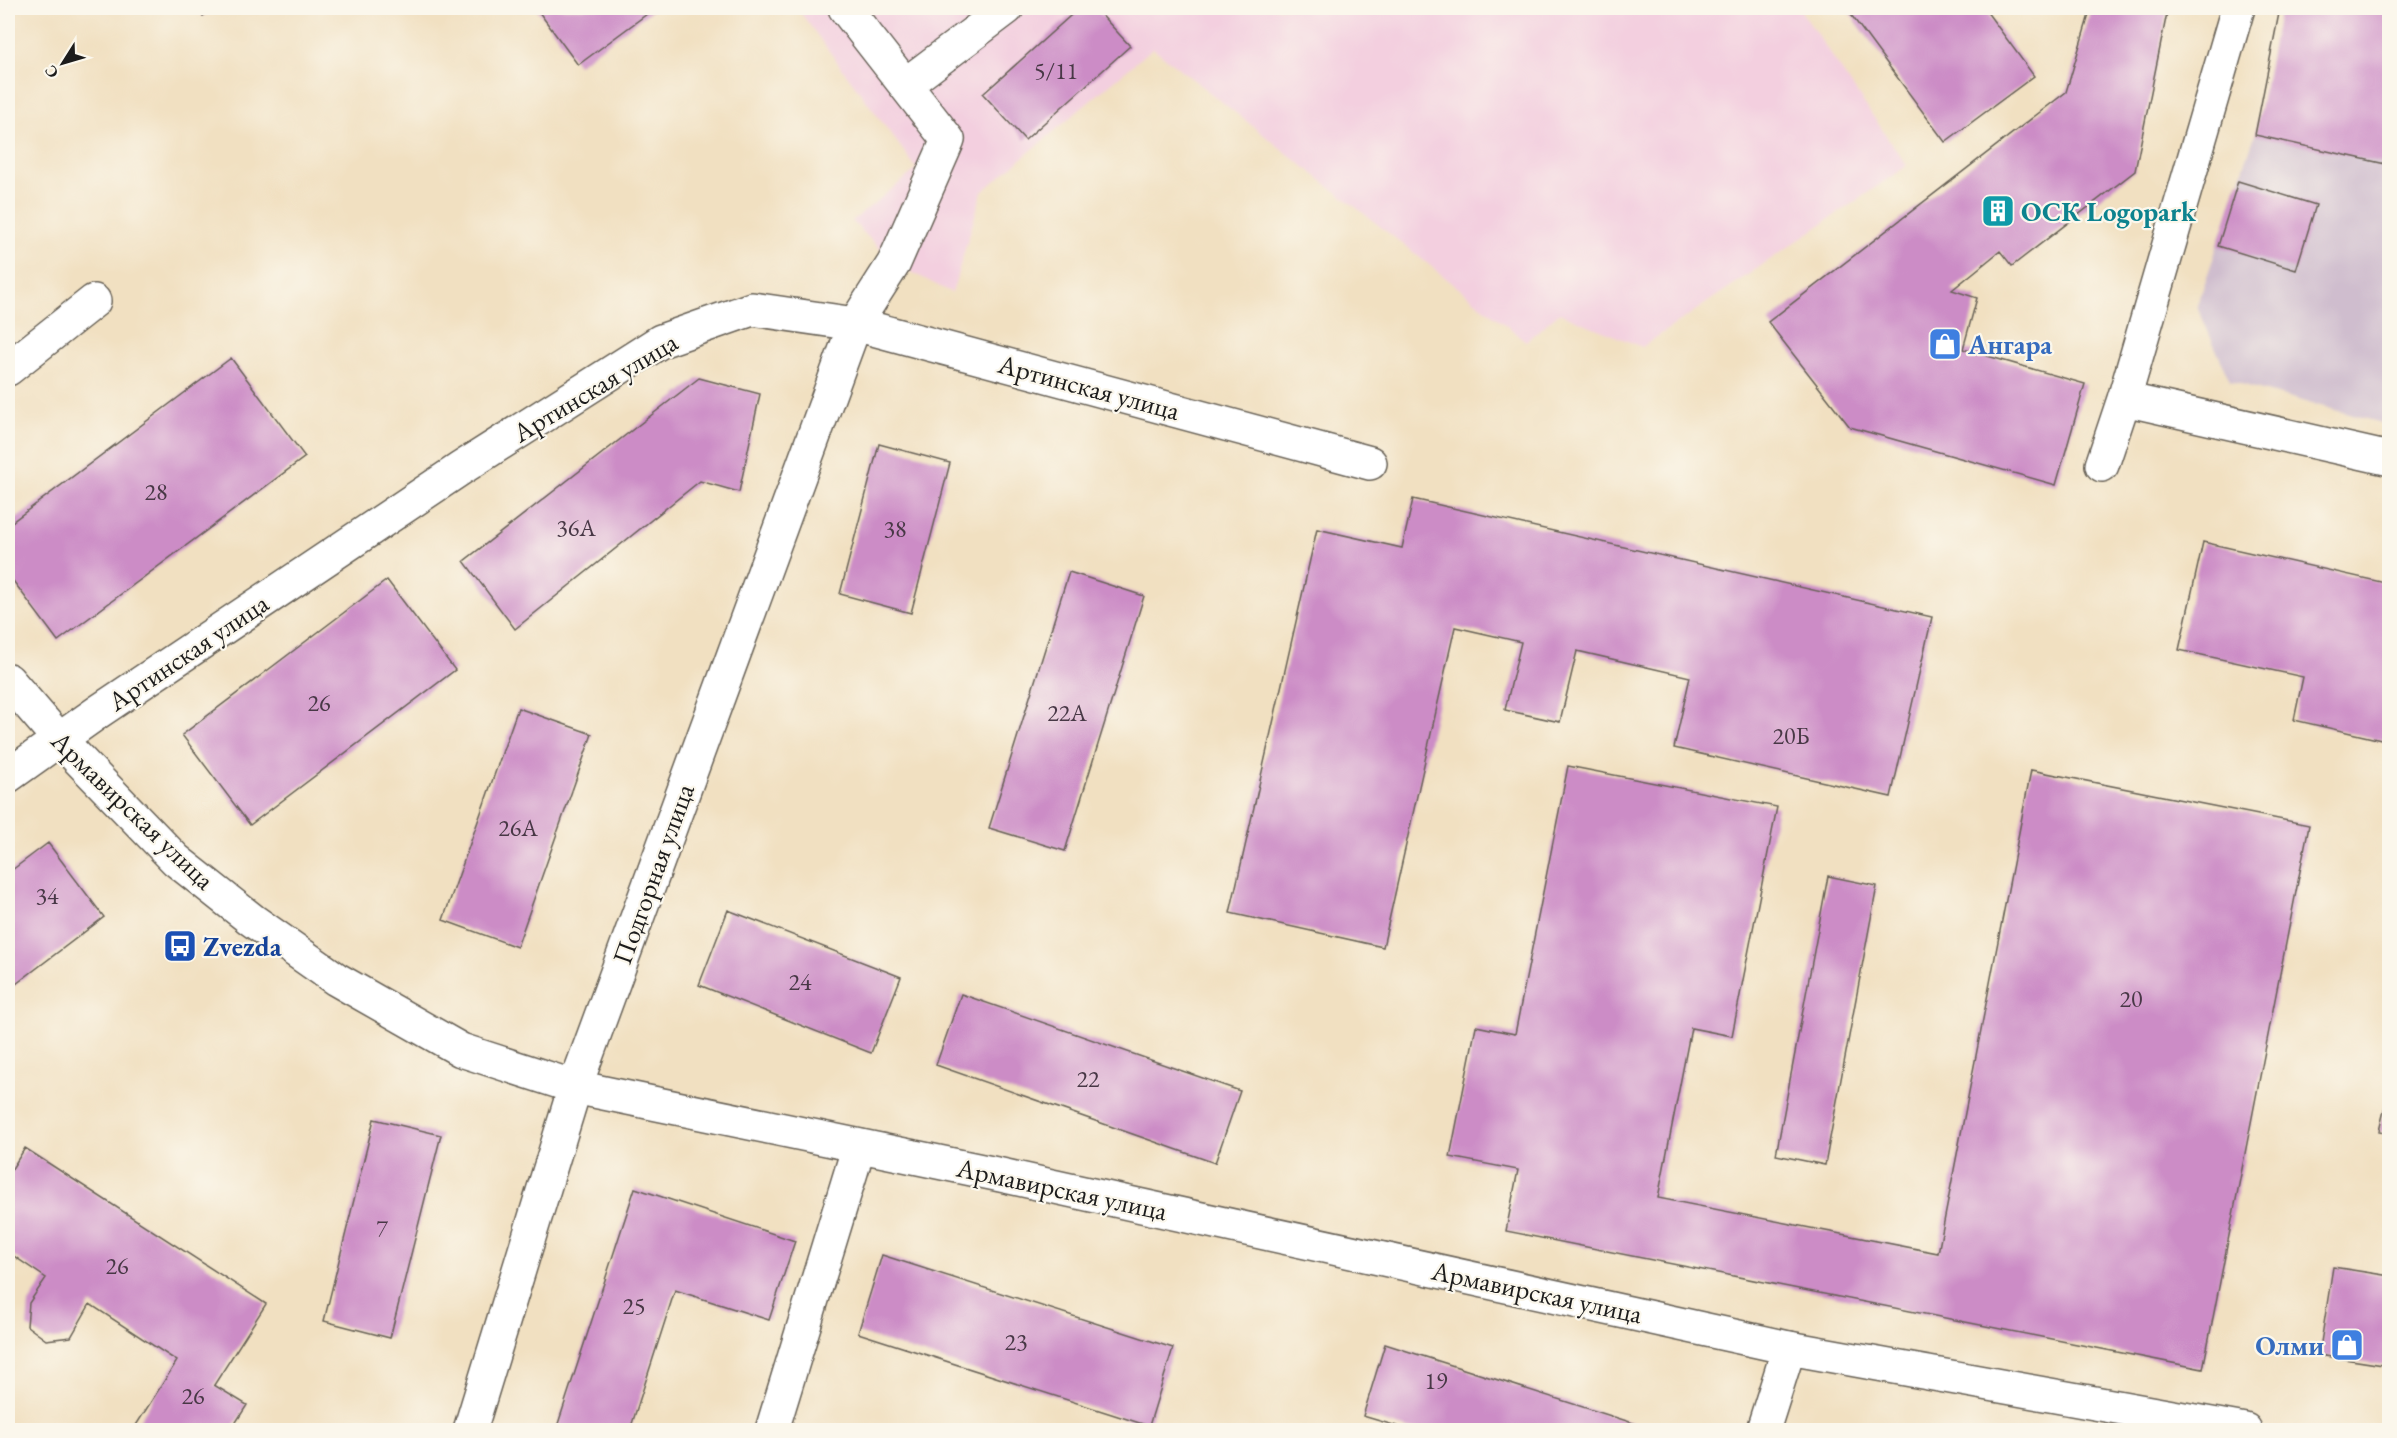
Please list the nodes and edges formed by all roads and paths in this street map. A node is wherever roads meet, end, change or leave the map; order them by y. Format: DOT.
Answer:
graph roads {
  1 [pos="845,8"];
  2 [pos="1007,8"];
  3 [pos="2238,8"];
  4 [pos="905,85"];
  5 [pos="94,301"];
  6 [pos="855,324"];
  7 [pos="8,369"];
  8 [pos="2124,399"];
  9 [pos="2390,459"];
  10 [pos="1370,463"];
  11 [pos="2102,465"];
  12 [pos="8,680"];
  13 [pos="59,739"];
  14 [pos="8,776"];
  15 [pos="575,1087"];
  16 [pos="859,1146"];
  17 [pos="1789,1348"];
  18 [pos="470,1431"];
  19 [pos="772,1431"];
  20 [pos="1763,1431"];
  21 [pos="2245,1431"];
  1 -- 4 [label="street"];
  2 -- 4 [label="street"];
  3 -- 8 [label="street"];
  4 -- 6 [label="street, Подгорная улица"];
  5 -- 7 [label="street"];
  6 -- 10 [label="street, Артинская улица"];
  6 -- 13 [label="street, Артинская улица"];
  6 -- 15 [label="street, Подгорная улица"];
  8 -- 9 [label="street"];
  8 -- 11 [label="street"];
  12 -- 13 [label="street, Армавирская улица"];
  13 -- 14 [label="street, Артинская улица"];
  13 -- 15 [label="street, Армавирская улица"];
  15 -- 16 [label="street, Армавирская улица"];
  15 -- 18 [label="street, Подгорная улица"];
  16 -- 17 [label="street, Армавирская улица"];
  16 -- 19 [label="street"];
  17 -- 20 [label="street"];
  17 -- 21 [label="street, Армавирская улица"];
}
